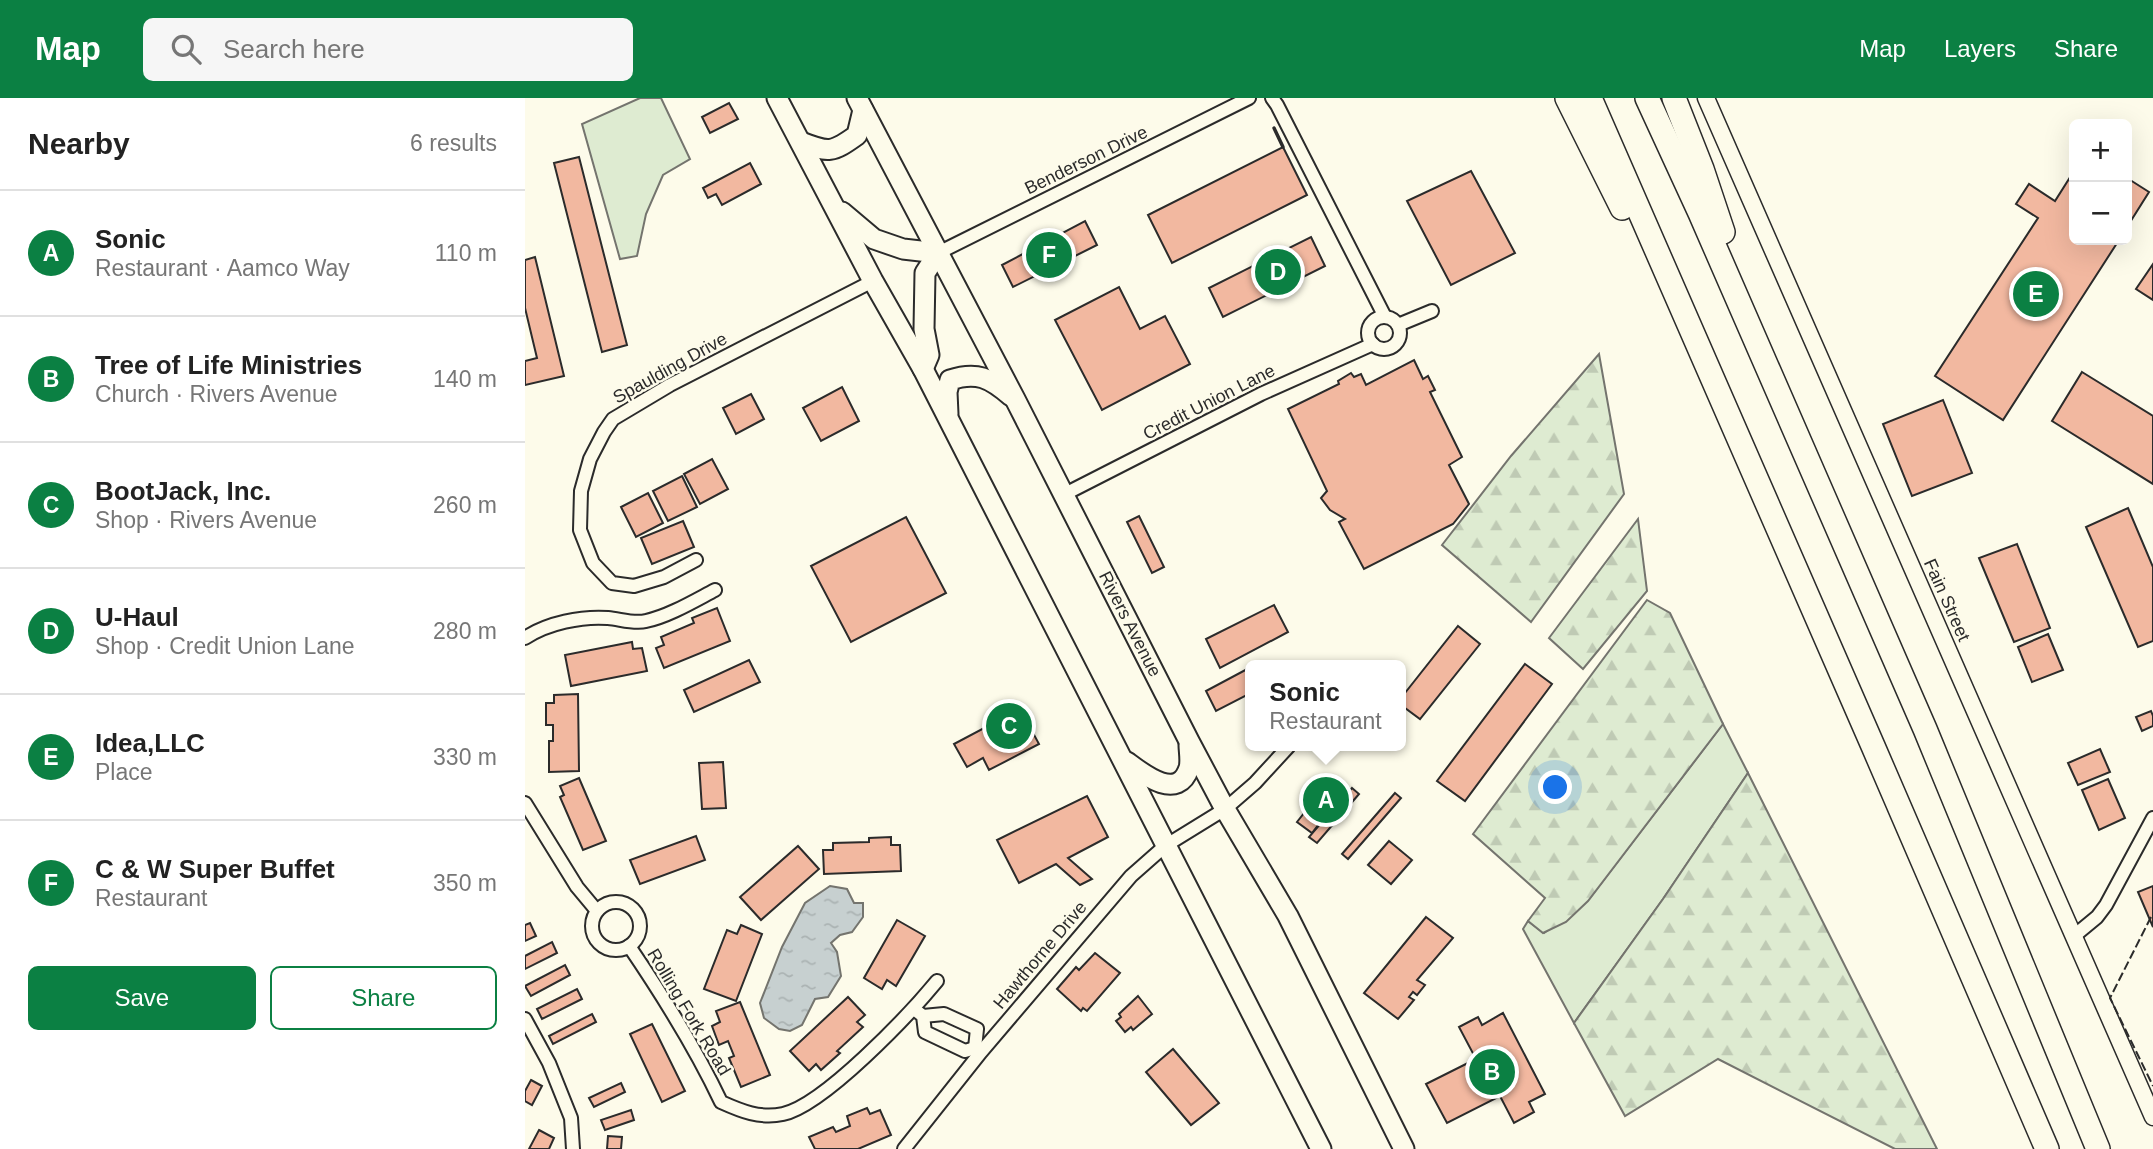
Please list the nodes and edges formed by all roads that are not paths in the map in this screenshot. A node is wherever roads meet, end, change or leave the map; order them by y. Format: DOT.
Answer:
graph roads {
  1 [pos="777,98"];
  2 [pos="1249,98"];
  3 [pos="1272,98"];
  4 [pos="1567,98"];
  5 [pos="1590,98"];
  6 [pos="1647,98"];
  7 [pos="1674,98"];
  8 [pos="1706,98"];
  9 [pos="860,104"];
  10 [pos="801,142"];
  11 [pos="835,206"];
  12 [pos="938,253"];
  13 [pos="873,281"];
  14 [pos="1431,311"];
  15 [pos="1385,317"];
  16 [pos="1398,325"];
  17 [pos="1373,344"];
  18 [pos="1759,349"];
  19 [pos="923,369"];
  20 [pos="1717,387"];
  21 [pos="1014,399"];
  22 [pos="948,418"];
  23 [pos="1063,495"];
  24 [pos="696,560"];
  25 [pos="715,590"];
  26 [pos="525,638"];
  27 [pos="1189,741"];
  28 [pos="1284,751"];
  29 [pos="1123,760"];
  30 [pos="525,803"];
  31 [pos="1225,809"];
  32 [pos="2153,818"];
  33 [pos="1165,846"];
  34 [pos="597,911"];
  35 [pos="2074,936"];
  36 [pos="629,946"];
  37 [pos="937,981"];
  38 [pos="919,1012"];
  39 [pos="525,1018"];
  40 [pos="978,1050"];
  41 [pos="2153,1117"];
  42 [pos="573,1149"];
  43 [pos="904,1149"];
  44 [pos="1321,1149"];
  45 [pos="1404,1149"];
  46 [pos="2047,1149"];
  47 [pos="2098,1149"];
  1 -- 10 [label="main road"];
  2 -- 12 [label="street, Benderson Drive"];
  3 -- 15 [label="street"];
  4 -- 20 [label="highway"];
  5 -- 20 [label="highway"];
  6 -- 18 [label="highway"];
  7 -- 18 [label="highway"];
  8 -- 35 [label="street, Fain Street"];
  9 -- 10 [label="main road"];
  9 -- 12 [label="main road, Rivers Avenue"];
  10 -- 11 [label="main road"];
  11 -- 12 [label="main road"];
  11 -- 13 [label="main road"];
  12 -- 19 [label="main road"];
  12 -- 21 [label="main road, Rivers Avenue"];
  13 -- 19 [label="main road"];
  13 -- 24 [label="street, Spaulding Drive"];
  14 -- 16 [label="street"];
  15 -- 16 [label="street"];
  15 -- 17 [label="street"];
  16 -- 17 [label="street"];
  17 -- 23 [label="street, Credit Union Lane"];
  18 -- 47 [label="highway"];
  19 -- 22 [label="main road"];
  20 -- 46 [label="highway"];
  21 -- 22 [label="main road"];
  21 -- 23 [label="main road, Rivers Avenue"];
  22 -- 29 [label="main road"];
  23 -- 27 [label="main road, Rivers Avenue"];
  25 -- 26 [label="street"];
  27 -- 29 [label="main road"];
  27 -- 31 [label="main road, Rivers Avenue"];
  28 -- 31 [label="street, Hawthorne Drive"];
  29 -- 33 [label="main road"];
  30 -- 34 [label="street"];
  31 -- 33 [label="street, Hawthorne Drive"];
  31 -- 45 [label="main road, Rivers Avenue"];
  32 -- 35 [label="street"];
  33 -- 40 [label="street, Hawthorne Drive"];
  33 -- 44 [label="main road"];
  34 -- 36 [label="street, Rolling Fork Road"];
  34 -- 36 [label="street, Rolling Fork Road"];
  35 -- 41 [label="street, Fain Street"];
  36 -- 38 [label="street, Rolling Fork Road"];
  37 -- 38 [label="street, Rolling Fork Road"];
  38 -- 40 [label="street"];
  38 -- 40 [label="street"];
  39 -- 42 [label="street"];
  40 -- 43 [label="street, Hawthorne Drive"];
}
